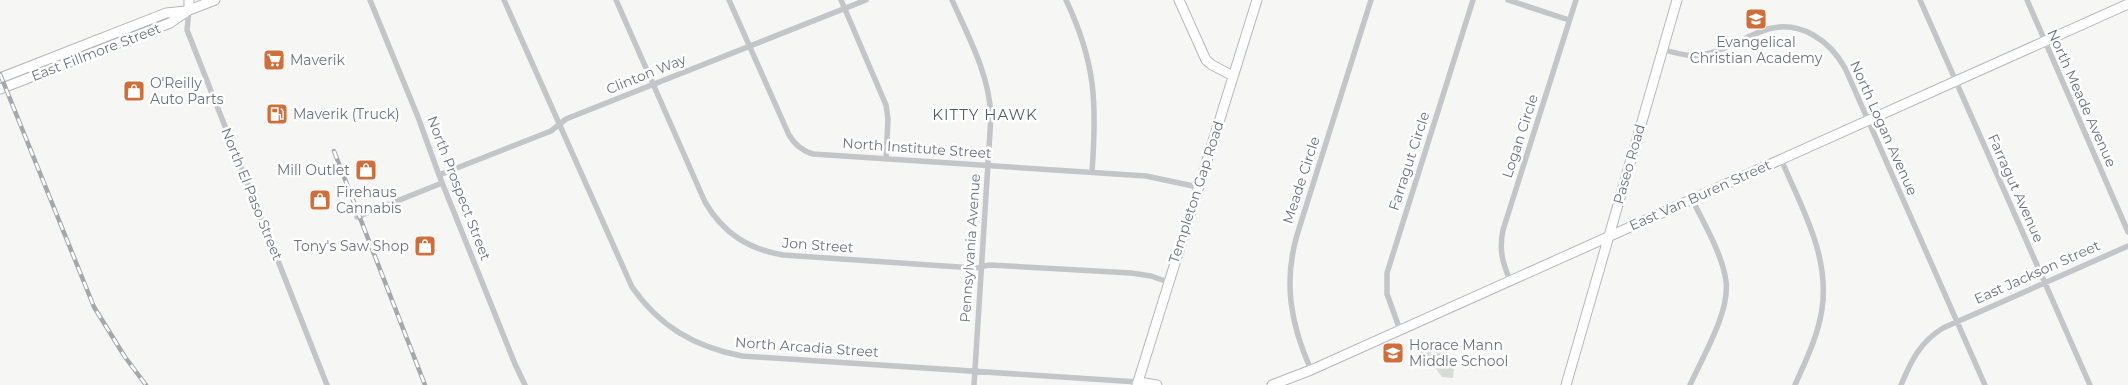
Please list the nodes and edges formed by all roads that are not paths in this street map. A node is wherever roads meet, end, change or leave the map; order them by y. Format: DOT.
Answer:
graph roads {
  1 [pos="189,0"];
  2 [pos="215,0"];
  3 [pos="370,0"];
  4 [pos="504,0"];
  5 [pos="616,0"];
  6 [pos="728,0"];
  7 [pos="841,0"];
  8 [pos="866,0"];
  9 [pos="952,0"];
  10 [pos="1066,0"];
  11 [pos="1179,0"];
  12 [pos="1257,0"];
  13 [pos="1371,0"];
  14 [pos="1473,0"];
  15 [pos="1508,0"];
  16 [pos="1576,0"];
  17 [pos="1677,0"];
  18 [pos="1920,0"];
  19 [pos="2027,0"];
  20 [pos="2128,4"];
  21 [pos="844,8"];
  22 [pos="189,10"];
  23 [pos="1569,20"];
  24 [pos="2044,42"];
  25 [pos="749,46"];
  26 [pos="1662,49"];
  27 [pos="1233,76"];
  28 [pos="0,78"];
  29 [pos="1956,81"];
  30 [pos="653,85"];
  31 [pos="0,89"];
  32 [pos="1868,120"];
  33 [pos="559,125"];
  34 [pos="886,159"];
  35 [pos="1780,159"];
  36 [pos="988,166"];
  37 [pos="1092,172"];
  38 [pos="439,175"];
  39 [pos="442,183"];
  40 [pos="1198,187"];
  41 [pos="1692,199"];
  42 [pos="357,217"];
  43 [pos="2128,232"];
  44 [pos="1608,236"];
  45 [pos="2128,246"];
  46 [pos="982,266"];
  47 [pos="1510,280"];
  48 [pos="1168,282"];
  49 [pos="2045,283"];
  50 [pos="1956,322"];
  51 [pos="1400,330"];
  52 [pos="1310,370"];
  53 [pos="975,371"];
  54 [pos="1137,383"];
  55 [pos="327,385"];
  56 [pos="525,385"];
  57 [pos="974,385"];
  58 [pos="1157,385"];
  59 [pos="1272,385"];
  60 [pos="1566,385"];
  61 [pos="1690,385"];
  62 [pos="1795,385"];
  63 [pos="1901,385"];
  64 [pos="1985,385"];
  65 [pos="2090,385"];
  1 -- 22 [label="street, North El Paso Street"];
  2 -- 22 [label="street, East Fillmore Street"];
  3 -- 38 [label="street, North Prospect Street"];
  4 -- 33 [label="street, North Arcadia Street"];
  5 -- 30 [label="street, Jon Street"];
  6 -- 25 [label="street, North Institute Street"];
  7 -- 21 [label="street"];
  8 -- 21 [label="street, Clinton Way"];
  9 -- 36 [label="street, Pennsylvania Avenue"];
  10 -- 37 [label="street"];
  11 -- 27 [label="street"];
  12 -- 27 [label="street, Templeton Gap Road"];
  13 -- 52 [label="street, Meade Circle"];
  14 -- 51 [label="street, Farragut Circle"];
  15 -- 23 [label="street"];
  16 -- 23 [label="street, Logan Circle"];
  17 -- 26 [label="street, Paseo Road"];
  18 -- 29 [label="street, Farragut Avenue"];
  19 -- 24 [label="street, North Meade Avenue"];
  20 -- 24 [label="street, East Van Buren Street"];
  21 -- 25 [label="street, Clinton Way"];
  21 -- 34 [label="street"];
  22 -- 28 [label="street, East Fillmore Street"];
  22 -- 31 [label="street, East Fillmore Street"];
  22 -- 55 [label="street, North El Paso Street"];
  23 -- 47 [label="street, Logan Circle"];
  24 -- 29 [label="street, East Van Buren Street"];
  24 -- 43 [label="street, North Meade Avenue"];
  25 -- 30 [label="street, Clinton Way"];
  25 -- 34 [label="street, North Institute Street"];
  26 -- 32 [label="street, North Logan Avenue"];
  26 -- 44 [label="street, Paseo Road"];
  27 -- 40 [label="street, Templeton Gap Road"];
  29 -- 32 [label="street, East Van Buren Street"];
  29 -- 49 [label="street, Farragut Avenue"];
  30 -- 33 [label="street, Clinton Way"];
  30 -- 46 [label="street, Jon Street"];
  32 -- 35 [label="street, East Van Buren Street"];
  32 -- 50 [label="street, North Logan Avenue"];
  33 -- 38 [label="street, Clinton Way"];
  33 -- 53 [label="street, North Arcadia Street"];
  34 -- 36 [label="street, North Institute Street"];
  35 -- 41 [label="street, East Van Buren Street"];
  35 -- 62 [label="street"];
  36 -- 37 [label="street, North Institute Street"];
  36 -- 46 [label="street, Pennsylvania Avenue"];
  37 -- 40 [label="street, North Institute Street"];
  38 -- 39 [label="street, North Prospect Street"];
  39 -- 42 [label="street"];
  39 -- 56 [label="street, North Prospect Street"];
  40 -- 48 [label="street, Templeton Gap Road"];
  41 -- 44 [label="street, East Van Buren Street"];
  41 -- 61 [label="street"];
  44 -- 47 [label="street, East Van Buren Street"];
  44 -- 60 [label="street, Paseo Road"];
  45 -- 49 [label="street, East Jackson Street"];
  46 -- 48 [label="street, Jon Street"];
  46 -- 53 [label="street, Pennsylvania Avenue"];
  47 -- 51 [label="street, East Van Buren Street"];
  48 -- 54 [label="street, Templeton Gap Road"];
  49 -- 50 [label="street, East Jackson Street"];
  49 -- 65 [label="street, Farragut Avenue"];
  50 -- 63 [label="street, East Jackson Street"];
  50 -- 64 [label="street, North Logan Avenue"];
  51 -- 52 [label="street, East Van Buren Street"];
  52 -- 59 [label="street, East Van Buren Street"];
  53 -- 54 [label="street, North Arcadia Street"];
  53 -- 57 [label="street, Pennsylvania Avenue"];
  54 -- 58 [label="street"];
}
